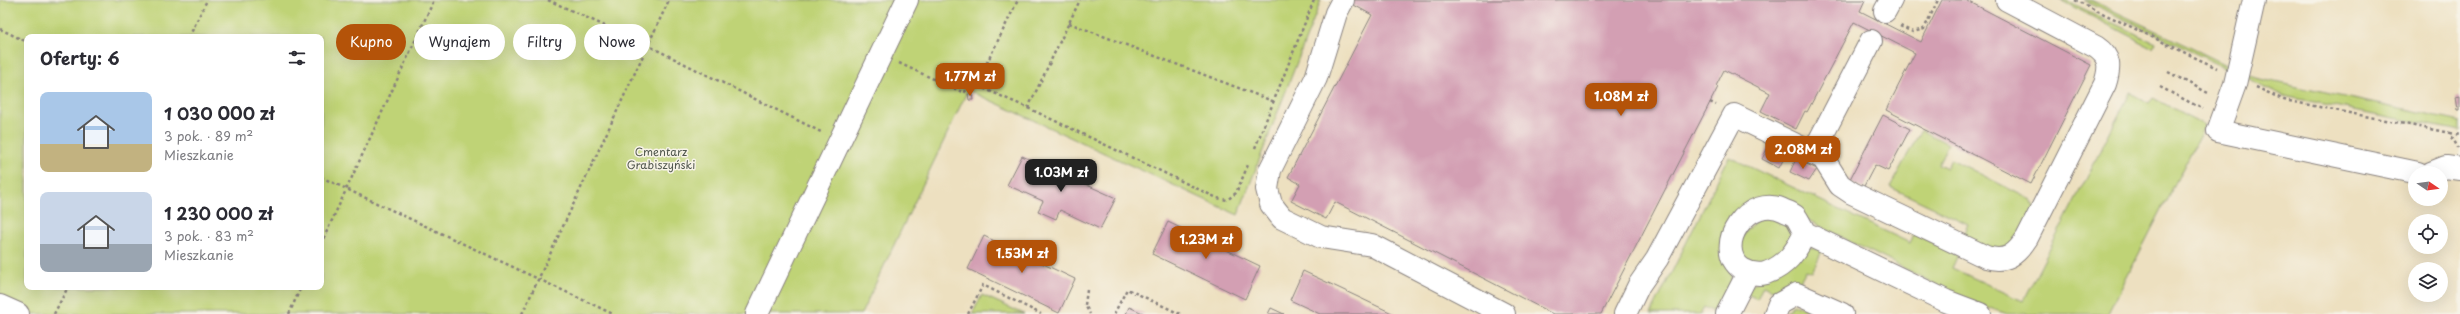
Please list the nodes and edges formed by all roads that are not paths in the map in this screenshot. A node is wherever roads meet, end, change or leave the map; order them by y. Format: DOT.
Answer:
graph roads {
  1 [pos="907,0"];
  2 [pos="1343,0"];
  3 [pos="2007,0"];
  4 [pos="2254,0"];
  5 [pos="1871,41"];
  6 [pos="1813,153"];
  7 [pos="2448,167"];
  8 [pos="2460,168"];
  9 [pos="2408,171"];
  10 [pos="1805,233"];
  11 [pos="1748,272"];
  12 [pos="0,306"];
  13 [pos="1956,310"];
  14 [pos="18,314"];
  15 [pos="758,314"];
  16 [pos="1504,314"];
  17 [pos="1625,314"];
  18 [pos="1727,314"];
  19 [pos="1775,314"];
  20 [pos="1842,314"];
  21 [pos="1980,314"];
  1 -- 15 [label="street"];
  2 -- 16 [label="street"];
  3 -- 6 [label="street"];
  4 -- 9 [label="street"];
  5 -- 6 [label="street"];
  6 -- 17 [label="street"];
  7 -- 8 [label="street"];
  10 -- 11 [label="street"];
  10 -- 11 [label="street"];
  10 -- 13 [label="street"];
  11 -- 18 [label="street"];
  12 -- 14 [label="street"];
  13 -- 21 [label="street"];
  19 -- 20 [label="street"];
}
